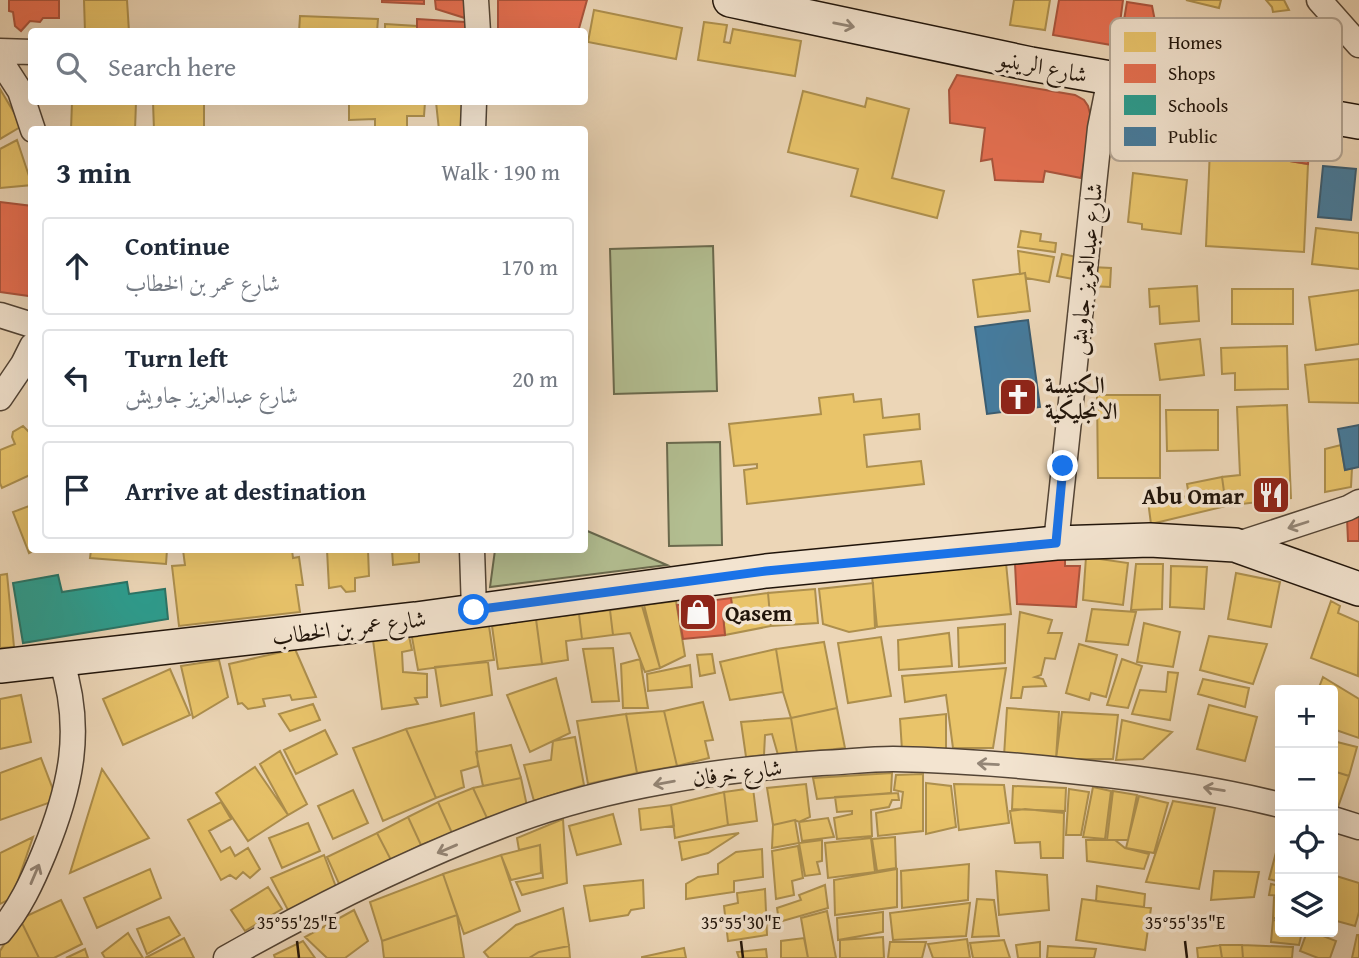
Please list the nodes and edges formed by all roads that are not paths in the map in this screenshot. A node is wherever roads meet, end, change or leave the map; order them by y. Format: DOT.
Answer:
graph roads {
  1 [pos="476,0"];
  2 [pos="730,0"];
  3 [pos="1319,0"];
  4 [pos="1335,18"];
  5 [pos="1342,26"];
  6 [pos="478,28"];
  7 [pos="1359,45"];
  8 [pos="0,51"];
  9 [pos="28,52"];
  10 [pos="0,60"];
  11 [pos="1110,78"];
  12 [pos="474,105"];
  13 [pos="32,126"];
  14 [pos="473,126"];
  15 [pos="0,316"];
  16 [pos="28,324"];
  17 [pos="28,354"];
  18 [pos="0,398"];
  19 [pos="1359,502"];
  20 [pos="1056,543"];
  21 [pos="1236,545"];
  22 [pos="472,553"];
  23 [pos="1359,589"];
  24 [pos="474,610"];
  25 [pos="61,660"];
  26 [pos="0,666"];
  27 [pos="1275,804"];
  28 [pos="1338,821"];
  29 [pos="1359,827"];
  30 [pos="0,932"];
  31 [pos="226,958"];
  1 -- 6 [label="street"];
  2 -- 11 [label="street, شارع الرينبو, one-way"];
  3 -- 4 [label="street"];
  5 -- 7 [label="street"];
  8 -- 9 [label="street"];
  10 -- 13 [label="street"];
  11 -- 20 [label="street, شارع عبدالعزيز جاويش"];
  12 -- 14 [label="street"];
  15 -- 16 [label="street"];
  17 -- 18 [label="street"];
  19 -- 21 [label="street, one-way"];
  20 -- 21 [label="street, شارع عمر بن الخطاب"];
  20 -- 24 [label="street, شارع عمر بن الخطاب"];
  21 -- 23 [label="street, شارع عمر بن الخطاب"];
  22 -- 24 [label="street"];
  24 -- 25 [label="street, شارع عمر بن الخطاب"];
  25 -- 26 [label="street, شارع عمر بن الخطاب"];
  30 -- 25 [label="street, one-way"];
  27 -- 31 [label="street, شارع خرفان, one-way"];
  28 -- 29 [label="street"];
}
